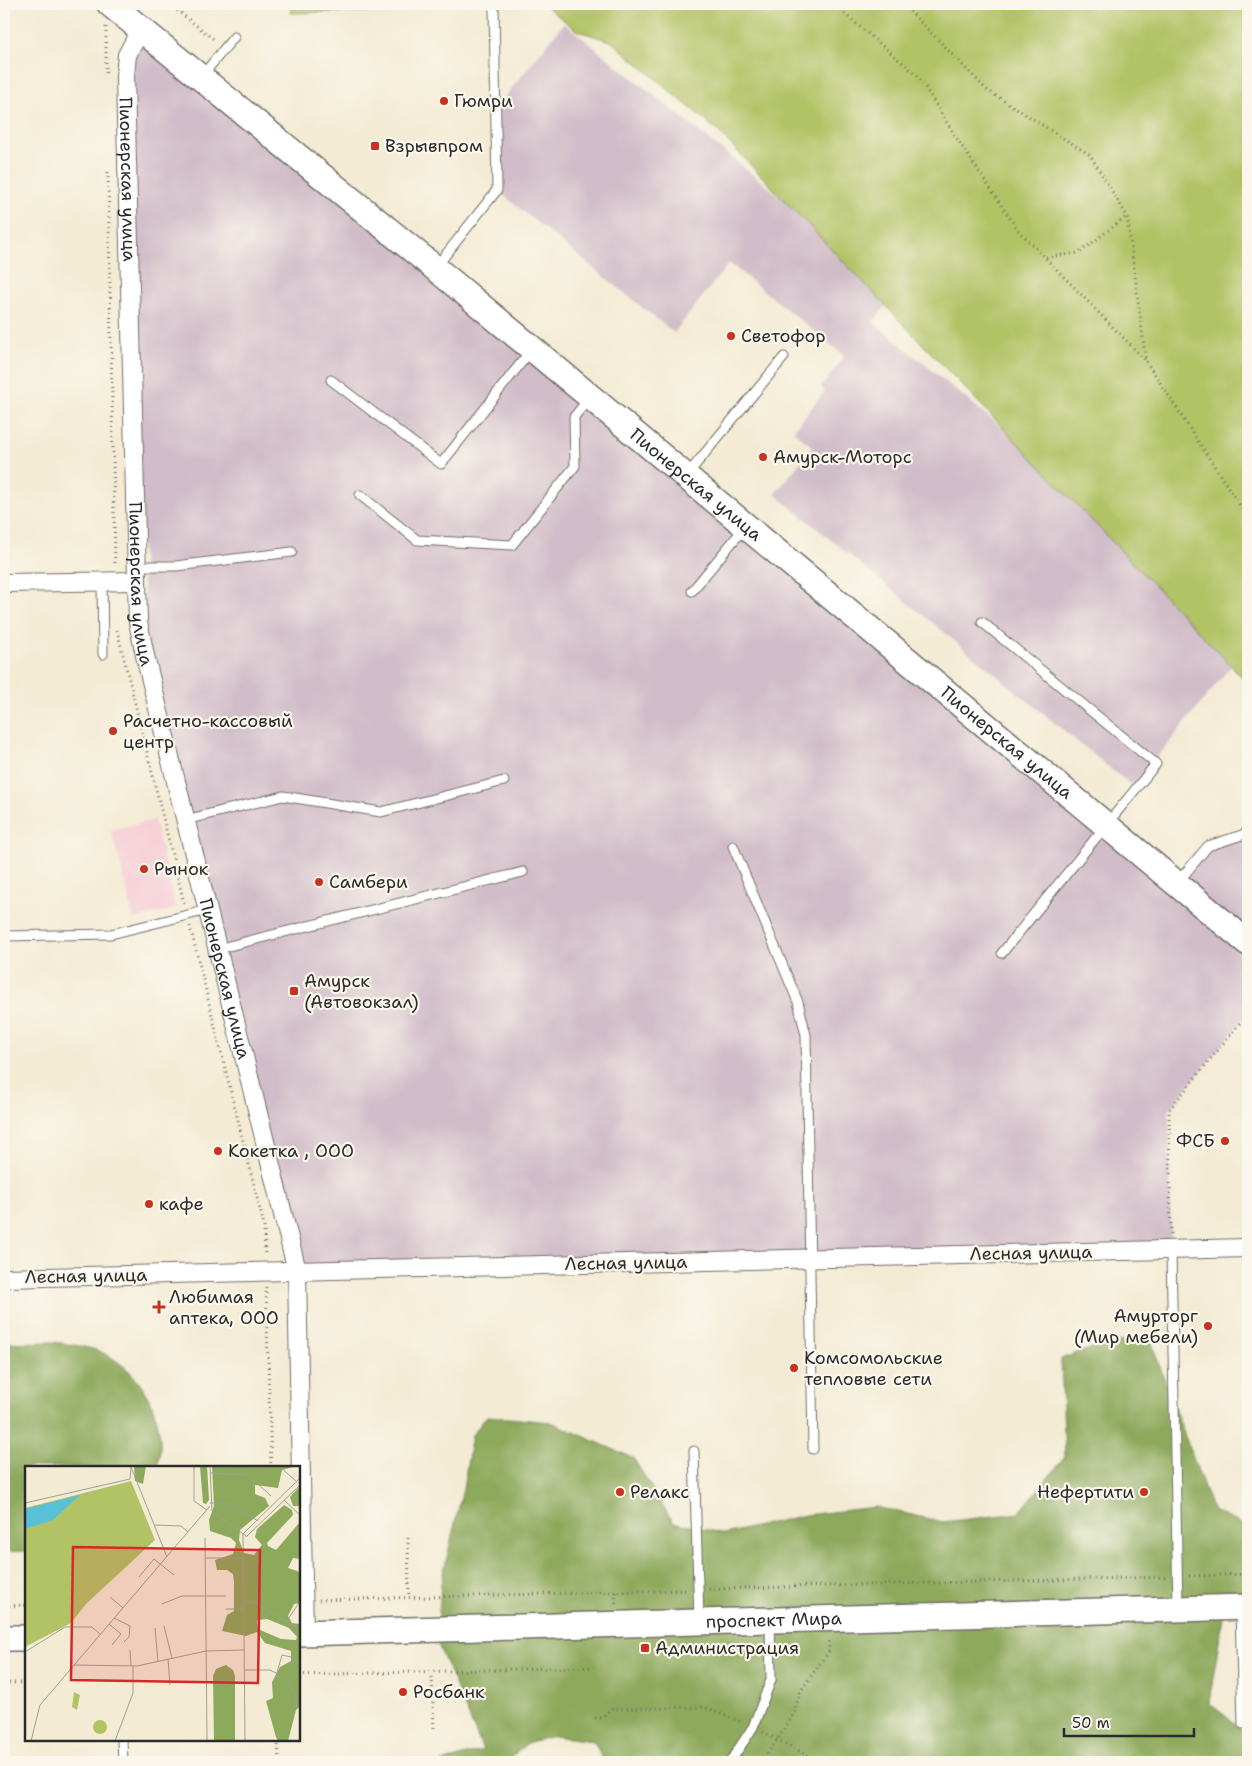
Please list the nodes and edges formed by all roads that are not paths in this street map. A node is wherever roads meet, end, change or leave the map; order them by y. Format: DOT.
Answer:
graph roads {
  1 [pos="110,4"];
  2 [pos="494,4"];
  3 [pos="141,29"];
  4 [pos="234,36"];
  5 [pos="201,78"];
  6 [pos="435,268"];
  7 [pos="533,349"];
  8 [pos="784,357"];
  9 [pos="331,380"];
  10 [pos="590,397"];
  11 [pos="686,476"];
  12 [pos="360,495"];
  13 [pos="746,526"];
  14 [pos="292,552"];
  15 [pos="136,573"];
  16 [pos="102,581"];
  17 [pos="4,583"];
  18 [pos="692,591"];
  19 [pos="982,622"];
  20 [pos="103,654"];
  21 [pos="504,781"];
  22 [pos="186,820"];
  23 [pos="1106,825"];
  24 [pos="1248,832"];
  25 [pos="733,846"];
  26 [pos="523,872"];
  27 [pos="1177,884"];
  28 [pos="208,910"];
  29 [pos="4,936"];
  30 [pos="1248,944"];
  31 [pos="217,949"];
  32 [pos="1002,953"];
  33 [pos="1248,1248"];
  34 [pos="1171,1250"];
  35 [pos="810,1259"];
  36 [pos="298,1271"];
  37 [pos="4,1278"];
  38 [pos="814,1449"];
  39 [pos="694,1451"];
  40 [pos="1244,1607"];
  41 [pos="1178,1609"];
  42 [pos="770,1620"];
  43 [pos="699,1622"];
  44 [pos="301,1633"];
  45 [pos="4,1638"];
  46 [pos="25,1638"];
  47 [pos="1243,1724"];
  48 [pos="122,1741"];
  49 [pos="123,1762"];
  50 [pos="730,1762"];
  1 -- 3 [label="street, Пионерская улица"];
  2 -- 6 [label="lane"];
  3 -- 5 [label="street, Пионерская улица"];
  3 -- 15 [label="street, Пионерская улица"];
  4 -- 5 [label="lane"];
  5 -- 6 [label="street, Пионерская улица"];
  6 -- 7 [label="street, Пионерская улица"];
  7 -- 9 [label="lane"];
  7 -- 10 [label="street, Пионерская улица"];
  8 -- 11 [label="lane"];
  10 -- 11 [label="street, Пионерская улица"];
  10 -- 12 [label="lane"];
  11 -- 13 [label="street, Пионерская улица"];
  13 -- 18 [label="lane"];
  13 -- 23 [label="street, Пионерская улица"];
  14 -- 15 [label="lane"];
  15 -- 16 [label="street"];
  15 -- 22 [label="street, Пионерская улица"];
  16 -- 17 [label="street"];
  16 -- 20 [label="lane"];
  19 -- 23 [label="lane"];
  21 -- 22 [label="lane"];
  22 -- 28 [label="street, Пионерская улица"];
  23 -- 27 [label="street, Пионерская улица"];
  23 -- 32 [label="lane"];
  24 -- 27 [label="lane"];
  25 -- 35 [label="lane"];
  26 -- 31 [label="lane"];
  27 -- 30 [label="street, Пионерская улица"];
  28 -- 29 [label="lane"];
  28 -- 31 [label="street, Пионерская улица"];
  31 -- 36 [label="street, Пионерская улица"];
  33 -- 34 [label="street, Лесная улица"];
  34 -- 35 [label="street, Лесная улица"];
  34 -- 41 [label="lane"];
  35 -- 36 [label="street, Лесная улица"];
  35 -- 38 [label="lane"];
  36 -- 37 [label="street, Лесная улица"];
  36 -- 44 [label="street, Пионерская улица"];
  39 -- 43 [label="lane"];
  40 -- 41 [label="street, проспект Мира"];
  40 -- 47 [label="lane"];
  41 -- 42 [label="street, проспект Мира"];
  42 -- 43 [label="street, проспект Мира"];
  42 -- 50 [label="lane"];
  43 -- 44 [label="street, проспект Мира"];
  45 -- 46 [label="street"];
  48 -- 49 [label="lane"];
}
